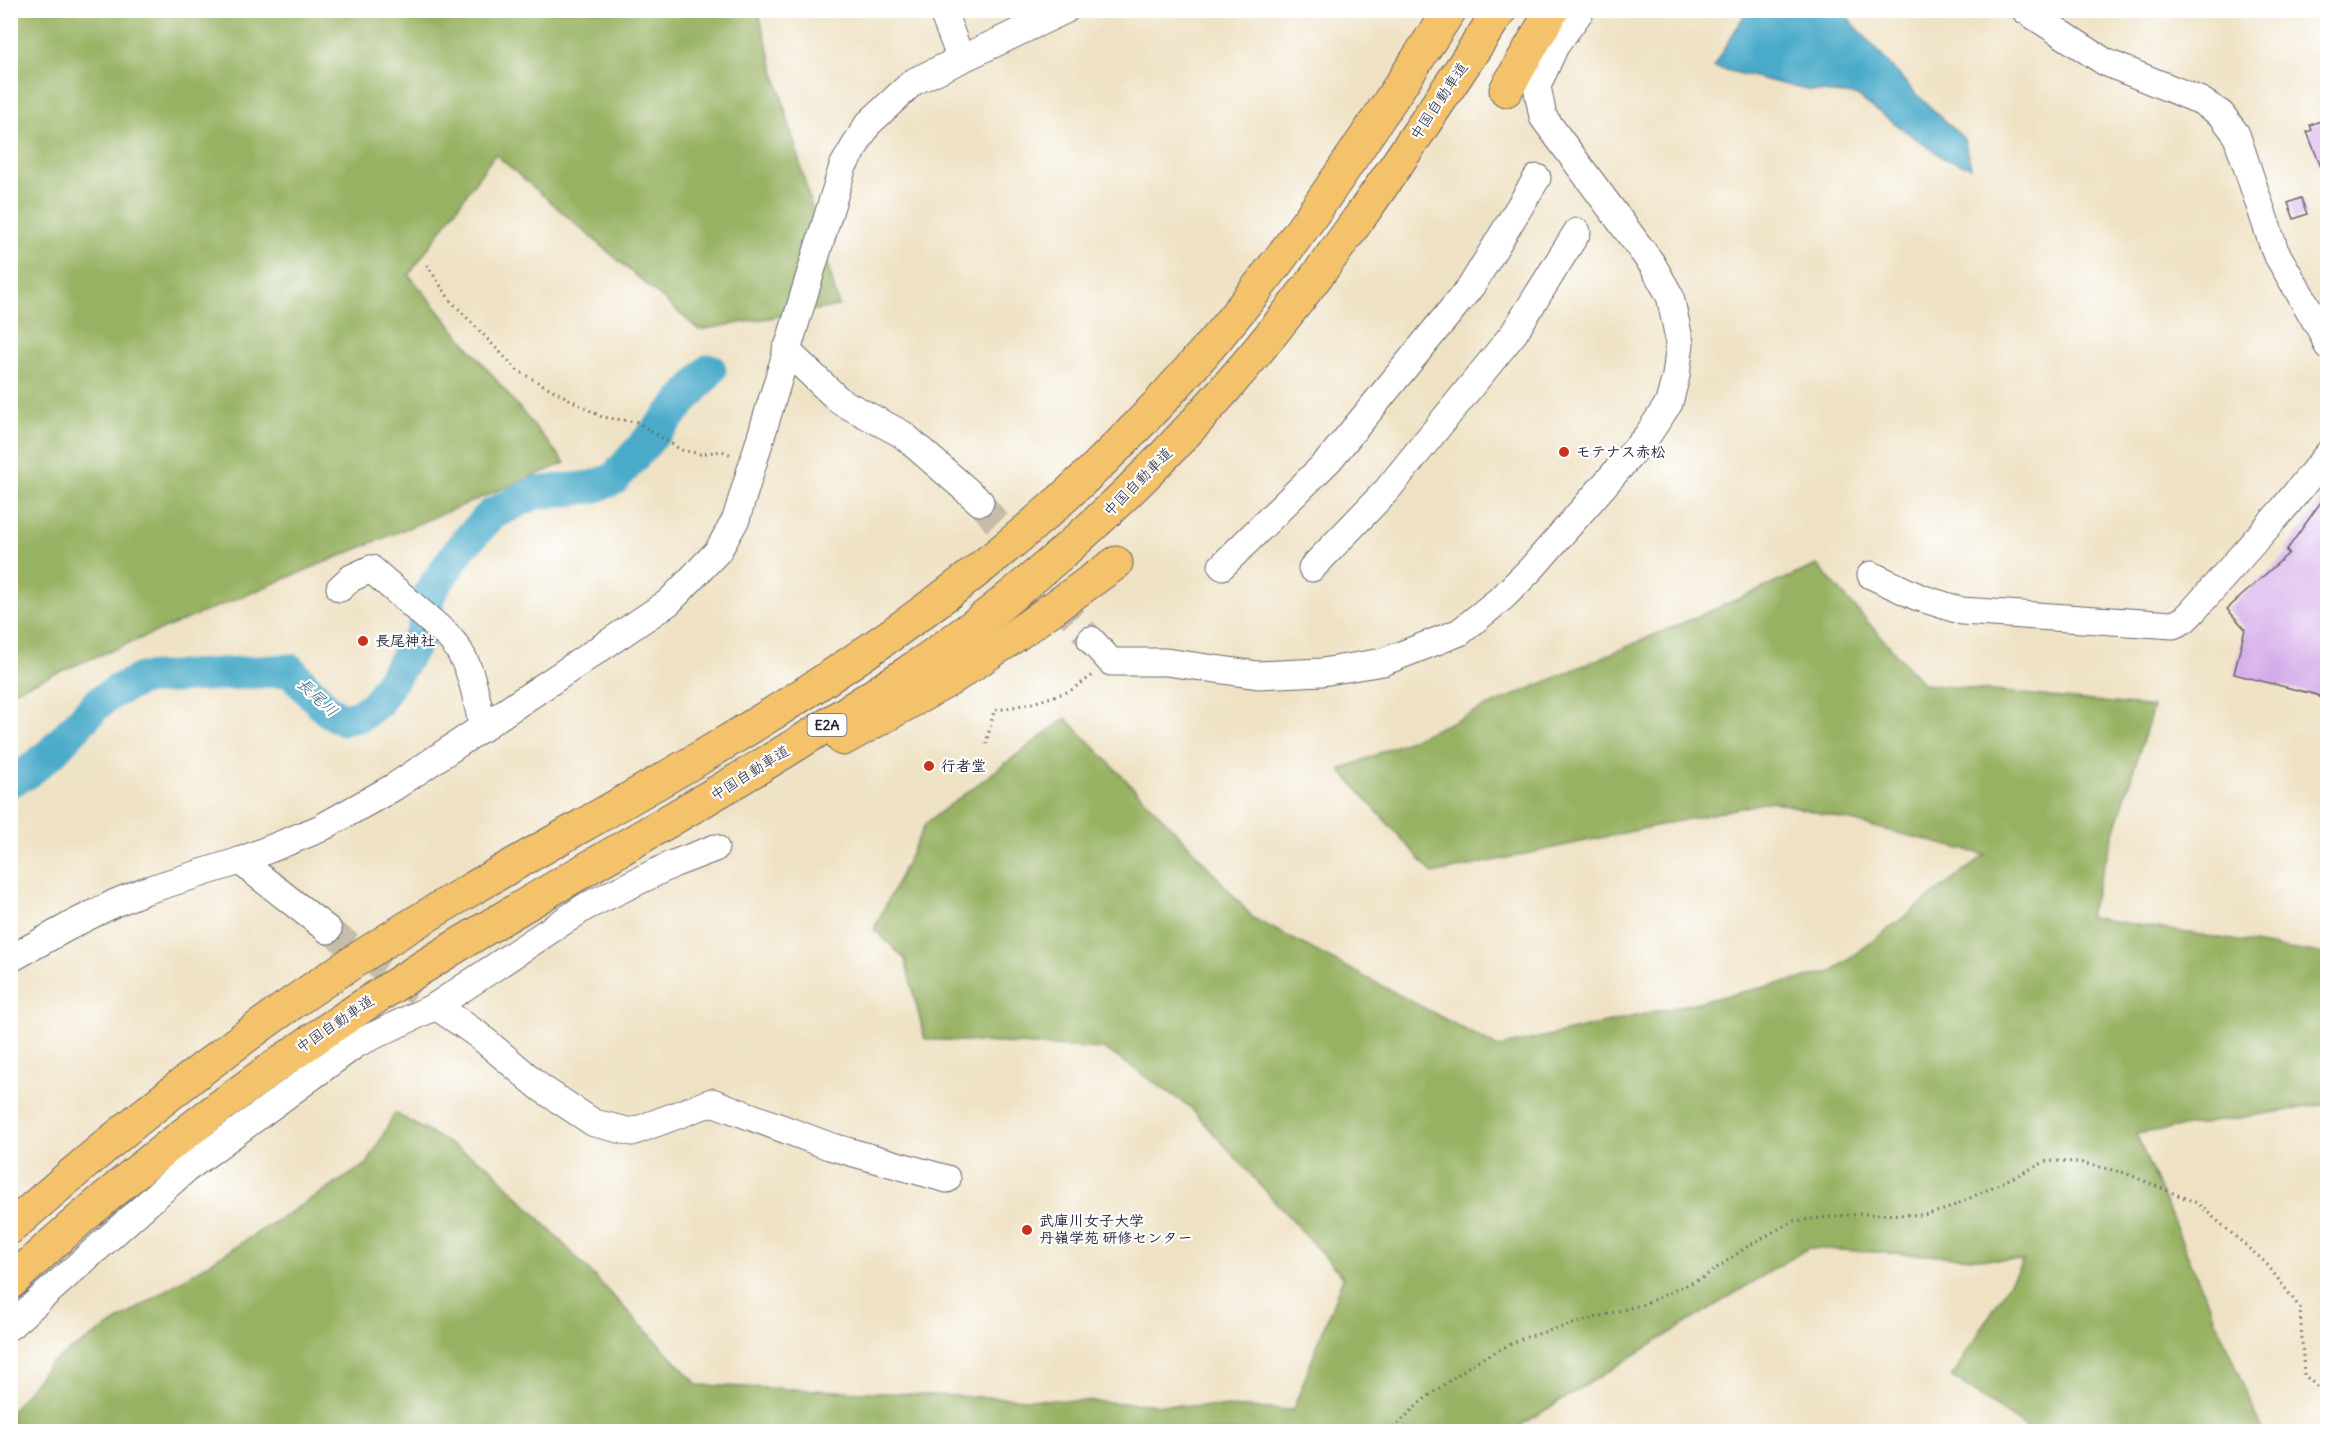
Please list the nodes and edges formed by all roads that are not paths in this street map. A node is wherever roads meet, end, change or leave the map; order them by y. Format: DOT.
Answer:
graph roads {
  1 [pos="942,10"];
  2 [pos="1065,10"];
  3 [pos="1443,10"];
  4 [pos="1450,10"];
  5 [pos="1500,10"];
  6 [pos="1552,10"];
  7 [pos="1581,10"];
  8 [pos="2025,10"];
  9 [pos="961,59"];
  10 [pos="1401,83"];
  11 [pos="1506,90"];
  12 [pos="1537,178"];
  13 [pos="1577,232"];
  14 [pos="2328,346"];
  15 [pos="786,350"];
  16 [pos="2328,454"];
  17 [pos="980,502"];
  18 [pos="1116,563"];
  19 [pos="1222,566"];
  20 [pos="1312,568"];
  21 [pos="1871,575"];
  22 [pos="340,588"];
  23 [pos="1091,640"];
  24 [pos="483,728"];
  25 [pos="644,837"];
  26 [pos="715,848"];
  27 [pos="240,861"];
  28 [pos="328,930"];
  29 [pos="10,959"];
  30 [pos="436,1006"];
  31 [pos="947,1179"];
  32 [pos="10,1228"];
  33 [pos="10,1283"];
  34 [pos="10,1326"];
  1 -- 9 [label="street"];
  2 -- 9 [label="street"];
  3 -- 10 [label="highway"];
  4 -- 10 [label="highway, E2A"];
  5 -- 25 [label="highway, 中国自動車道 / E2A"];
  6 -- 11 [label="highway"];
  7 -- 23 [label="street"];
  8 -- 14 [label="street"];
  9 -- 15 [label="street"];
  10 -- 32 [label="highway, E2A"];
  12 -- 19 [label="street"];
  13 -- 20 [label="street"];
  15 -- 17 [label="street"];
  15 -- 24 [label="street"];
  16 -- 21 [label="street"];
  18 -- 25 [label="highway"];
  22 -- 24 [label="street"];
  24 -- 27 [label="street"];
  25 -- 33 [label="highway, 中国自動車道 / E2A"];
  26 -- 30 [label="street"];
  27 -- 28 [label="street"];
  27 -- 29 [label="street"];
  30 -- 31 [label="street"];
  30 -- 34 [label="street"];
}
